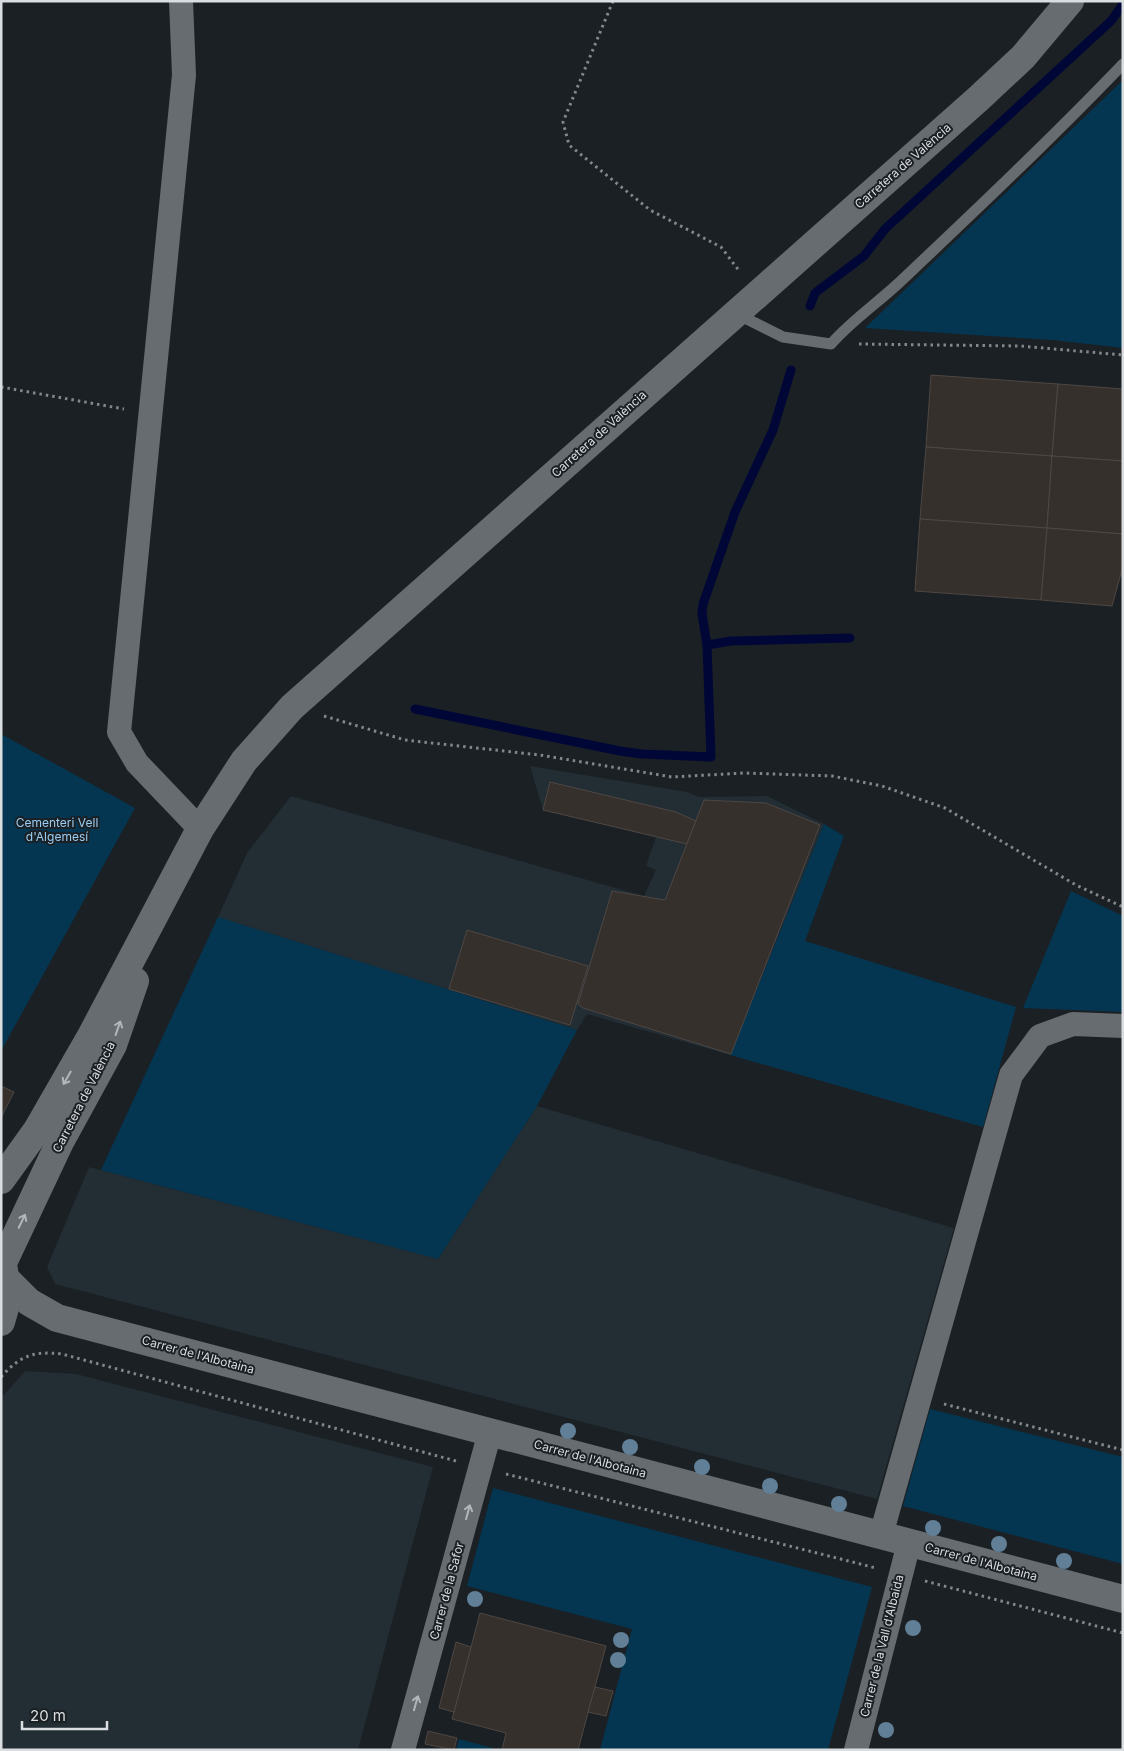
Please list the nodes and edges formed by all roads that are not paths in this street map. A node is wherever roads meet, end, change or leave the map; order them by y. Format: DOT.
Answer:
graph roads {
  1 [pos="182,1"];
  2 [pos="1070,1"];
  3 [pos="1123,64"];
  4 [pos="735,314"];
  5 [pos="200,829"];
  6 [pos="164,897"];
  7 [pos="1123,1026"];
  8 [pos="1,1180"];
  9 [pos="3,1270"];
  10 [pos="57,1318"];
  11 [pos="1,1322"];
  12 [pos="1,1328"];
  13 [pos="490,1432"];
  14 [pos="881,1536"];
  15 [pos="909,1542"];
  16 [pos="1123,1599"];
  17 [pos="403,1750"];
  18 [pos="856,1750"];
  1 -- 5 [label="street"];
  2 -- 4 [label="street, Carretera de València"];
  3 -- 4 [label="lane"];
  4 -- 5 [label="street, Carretera de València"];
  5 -- 6 [label="street, Carretera de València"];
  6 -- 8 [label="street, Carretera de València, one-way"];
  9 -- 6 [label="street, Carretera de València, one-way"];
  7 -- 14 [label="street"];
  9 -- 10 [label="street, Carrer de l'Albotaina"];
  9 -- 11 [label="street"];
  10 -- 12 [label="street, Carrer de l'Albotaina"];
  10 -- 13 [label="street, Carrer de l'Albotaina"];
  13 -- 14 [label="street, Carrer de l'Albotaina"];
  17 -- 13 [label="street, Carrer de la Safor, one-way"];
  14 -- 15 [label="street, Carrer de l'Albotaina"];
  15 -- 16 [label="street, Carrer de l'Albotaina"];
  15 -- 18 [label="street, Carrer de la Vall d'Albaida"];
}
